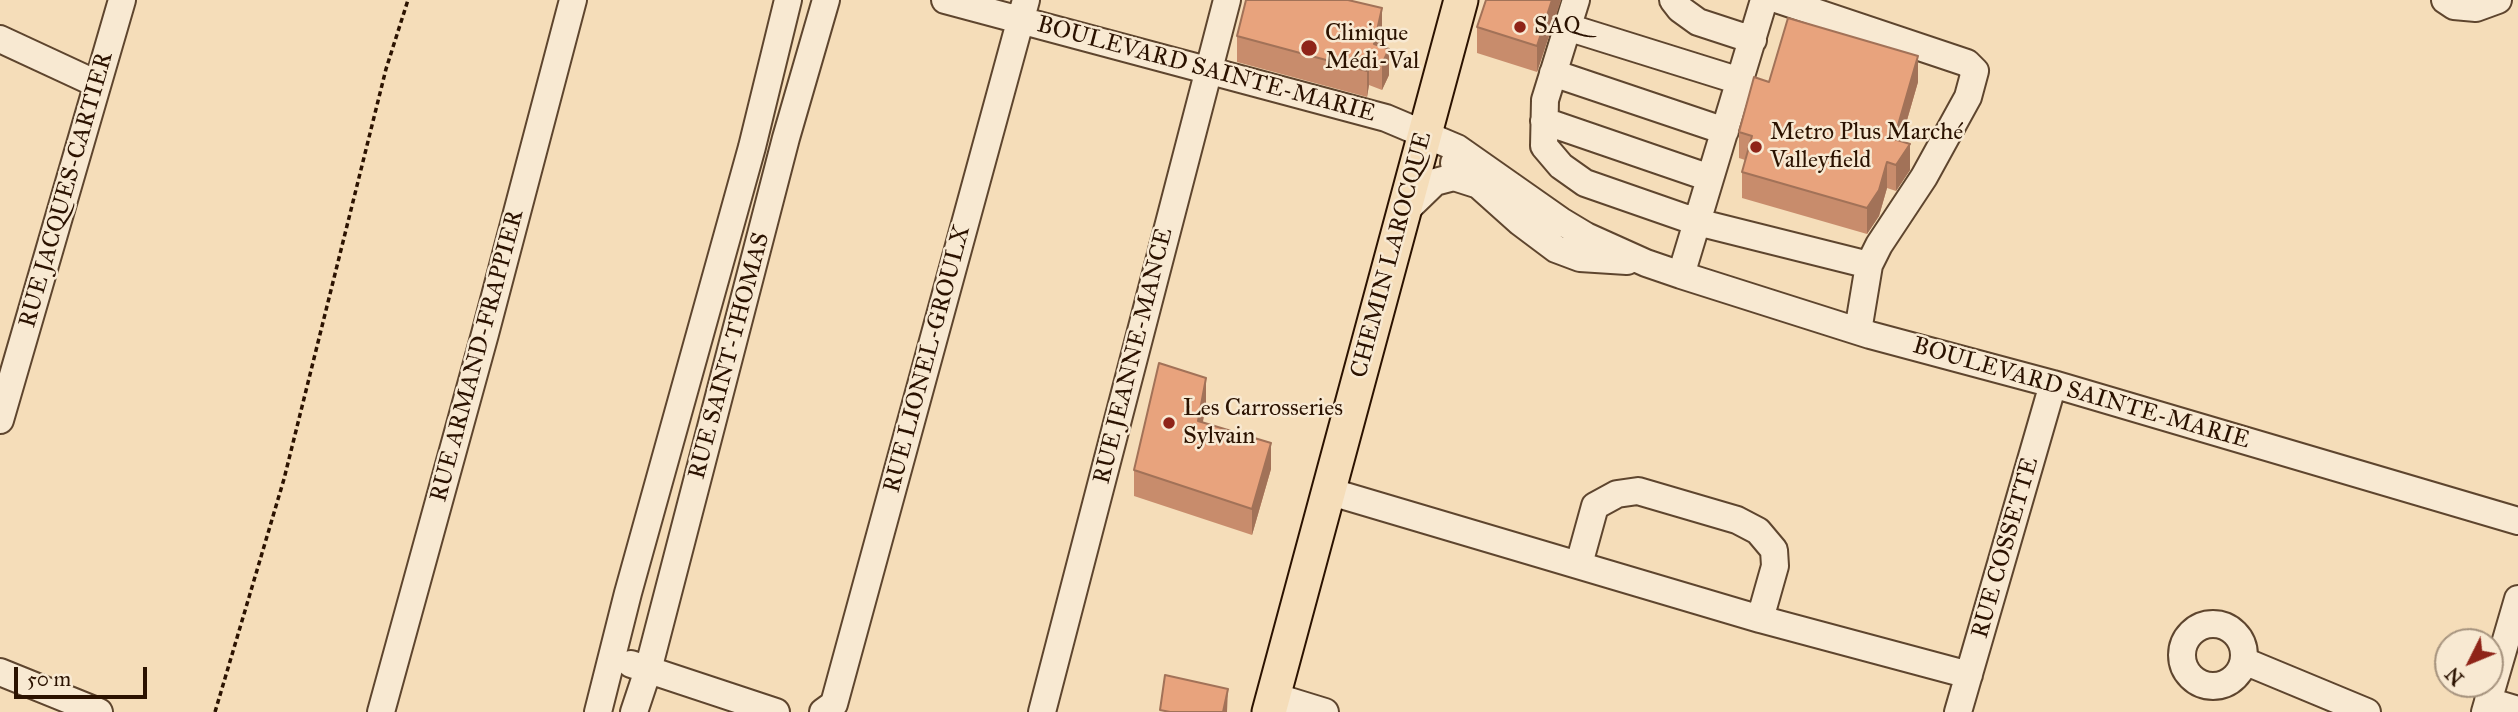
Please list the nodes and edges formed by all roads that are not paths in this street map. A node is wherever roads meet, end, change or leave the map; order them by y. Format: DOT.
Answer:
graph roads {
  1 [pos="122,0"];
  2 [pos="573,0"];
  3 [pos="788,0"];
  4 [pos="826,0"];
  5 [pos="945,0"];
  6 [pos="1227,0"];
  7 [pos="1461,0"];
  8 [pos="1576,0"];
  9 [pos="1673,0"];
  10 [pos="1764,0"];
  11 [pos="1779,0"];
  12 [pos="2445,0"];
  13 [pos="2498,0"];
  14 [pos="1023,10"];
  15 [pos="1567,27"];
  16 [pos="0,39"];
  17 [pos="1752,40"];
  18 [pos="1208,70"];
  19 [pos="1553,73"];
  20 [pos="1740,81"];
  21 [pos="97,84"];
  22 [pos="1544,121"];
  23 [pos="1725,131"];
  24 [pos="1425,134"];
  25 [pos="1710,178"];
  26 [pos="1480,185"];
  27 [pos="1404,212"];
  28 [pos="1697,222"];
  29 [pos="1646,263"];
  30 [pos="1869,265"];
  31 [pos="1681,275"];
  32 [pos="1858,331"];
  33 [pos="2053,384"];
  34 [pos="0,420"];
  35 [pos="1328,491"];
  36 [pos="2518,521"];
  37 [pos="1579,564"];
  38 [pos="2518,599"];
  39 [pos="1760,619"];
  40 [pos="613,657"];
  41 [pos="2244,661"];
  42 [pos="648,670"];
  43 [pos="0,672"];
  44 [pos="1969,675"];
  45 [pos="1271,704"];
  46 [pos="2486,707"];
  47 [pos="2518,710"];
  48 [pos="99,712"];
  49 [pos="381,712"];
  50 [pos="598,712"];
  51 [pos="634,712"];
  52 [pos="776,712"];
  53 [pos="822,712"];
  54 [pos="1042,712"];
  55 [pos="1325,712"];
  56 [pos="1958,712"];
  57 [pos="2367,712"];
  1 -- 21 [label="street, RUE JACQUES-CARTIER"];
  2 -- 49 [label="street, RUE ARMAND-FRAPPIER"];
  3 -- 40 [label="street, RUE SAINT-THOMAS"];
  4 -- 42 [label="street, RUE SAINT-THOMAS"];
  5 -- 14 [label="street, BOULEVARD SAINTE-MARIE"];
  6 -- 18 [label="street, RUE JEANNE-MANCE"];
  7 -- 24 [label="main road, CHEMIN LAROCQUE"];
  8 -- 15 [label="street"];
  9 -- 17 [label="street"];
  10 -- 17 [label="street"];
  11 -- 30 [label="street"];
  12 -- 13 [label="street"];
  14 -- 18 [label="street, BOULEVARD SAINTE-MARIE"];
  14 -- 53 [label="street, RUE LIONEL-GROULX"];
  15 -- 19 [label="street"];
  15 -- 20 [label="street"];
  16 -- 21 [label="street"];
  17 -- 20 [label="street"];
  18 -- 24 [label="street, BOULEVARD SAINTE-MARIE"];
  18 -- 54 [label="street, RUE JEANNE-MANCE"];
  19 -- 22 [label="street"];
  19 -- 23 [label="street"];
  20 -- 23 [label="street"];
  21 -- 34 [label="street, RUE JACQUES-CARTIER"];
  22 -- 25 [label="street"];
  22 -- 28 [label="street"];
  23 -- 25 [label="street"];
  24 -- 26 [label="street, BOULEVARD SAINTE-MARIE"];
  24 -- 27 [label="main road, CHEMIN LAROCQUE"];
  24 -- 29 [label="street, BOULEVARD SAINTE-MARIE"];
  25 -- 28 [label="street"];
  26 -- 27 [label="street"];
  26 -- 29 [label="street, BOULEVARD SAINTE-MARIE"];
  27 -- 35 [label="main road, CHEMIN LAROCQUE"];
  28 -- 30 [label="street"];
  28 -- 31 [label="street"];
  29 -- 31 [label="street, BOULEVARD SAINTE-MARIE"];
  30 -- 32 [label="street"];
  31 -- 32 [label="street, BOULEVARD SAINTE-MARIE"];
  32 -- 33 [label="street, BOULEVARD SAINTE-MARIE"];
  33 -- 36 [label="street, BOULEVARD SAINTE-MARIE"];
  33 -- 44 [label="street, RUE COSSETTE"];
  35 -- 37 [label="street"];
  35 -- 45 [label="main road, CHEMIN LAROCQUE"];
  37 -- 39 [label="street"];
  37 -- 39 [label="street"];
  38 -- 46 [label="street"];
  39 -- 44 [label="street"];
  40 -- 42 [label="street"];
  40 -- 50 [label="street, RUE SAINT-THOMAS"];
  41 -- 57 [label="street"];
  42 -- 51 [label="street, RUE SAINT-THOMAS"];
  42 -- 52 [label="street"];
  43 -- 48 [label="street"];
  44 -- 56 [label="street, RUE COSSETTE"];
  45 -- 55 [label="street"];
  46 -- 47 [label="street"];
}
